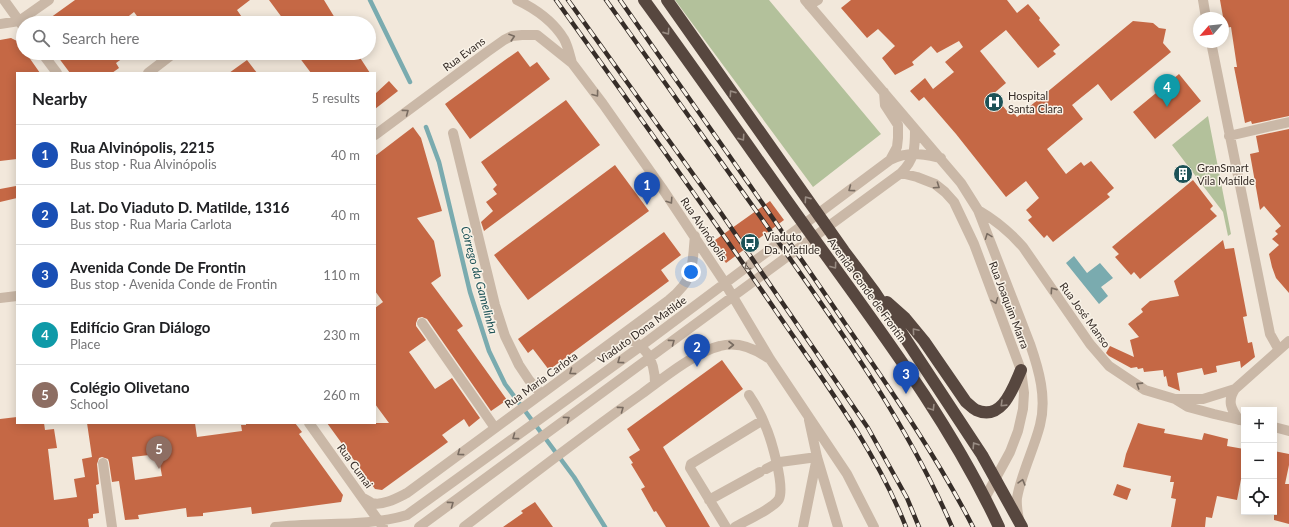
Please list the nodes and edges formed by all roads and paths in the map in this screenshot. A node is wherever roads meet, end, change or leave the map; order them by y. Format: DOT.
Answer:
graph roads {
  1 [pos="4,0"];
  2 [pos="49,0"];
  3 [pos="517,0"];
  4 [pos="644,0"];
  5 [pos="667,0"];
  6 [pos="818,0"];
  7 [pos="1203,0"];
  8 [pos="807,3"];
  9 [pos="1205,12"];
  10 [pos="30,16"];
  11 [pos="16,17"];
  12 [pos="0,24"];
  13 [pos="16,24"];
  14 [pos="1212,48"];
  15 [pos="47,60"];
  16 [pos="165,60"];
  17 [pos="572,63"];
  18 [pos="56,72"];
  19 [pos="149,72"];
  20 [pos="884,92"];
  21 [pos="1289,122"];
  22 [pos="915,129"];
  23 [pos="453,133"];
  24 [pos="376,134"];
  25 [pos="1229,136"];
  26 [pos="913,154"];
  27 [pos="941,158"];
  28 [pos="886,163"];
  29 [pos="897,176"];
  30 [pos="978,210"];
  31 [pos="695,236"];
  32 [pos="874,291"];
  33 [pos="16,296"];
  34 [pos="0,298"];
  35 [pos="422,323"];
  36 [pos="621,336"];
  37 [pos="1289,341"];
  38 [pos="1279,350"];
  39 [pos="770,359"];
  40 [pos="1021,370"];
  41 [pos="655,384"];
  42 [pos="1235,389"];
  43 [pos="749,395"];
  44 [pos="537,397"];
  45 [pos="1175,399"];
  46 [pos="808,414"];
  47 [pos="1241,419"];
  48 [pos="763,420"];
  49 [pos="1241,420"];
  50 [pos="310,424"];
  51 [pos="495,428"];
  52 [pos="1277,428"];
  53 [pos="1289,430"];
  54 [pos="817,457"];
  55 [pos="103,463"];
  56 [pos="777,464"];
  57 [pos="995,478"];
  58 [pos="363,498"];
  59 [pos="985,498"];
  60 [pos="709,500"];
  61 [pos="1020,523"];
  62 [pos="382,525"];
  63 [pos="331,526"];
  64 [pos="112,527"];
  65 [pos="275,527"];
  66 [pos="419,527"];
  67 [pos="464,527"];
  68 [pos="726,527"];
  69 [pos="735,527"];
  70 [pos="803,527"];
  71 [pos="838,527"];
  72 [pos="874,527"];
  73 [pos="999,527"];
  1 -- 11 [label="street"];
  2 -- 10 [label="street"];
  3 -- 17 [label="street"];
  4 -- 59 [label="highway, Avenida Conde de Frontin, one-way"];
  32 -- 5 [label="highway, Avenida Conde de Frontin, one-way"];
  6 -- 8 [label="street"];
  7 -- 9 [label="street"];
  8 -- 20 [label="street, Rua Joaquim Marra"];
  12 -- 13 [label="street"];
  14 -- 25 [label="street"];
  15 -- 18 [label="street"];
  16 -- 19 [label="street"];
  24 -- 17 [label="street, Rua Evans, one-way"];
  17 -- 31 [label="street, Rua Alvinópolis, one-way"];
  20 -- 22 [label="street, Rua Joaquim Marra"];
  20 -- 28 [label="street, Rua Joaquim Marra"];
  21 -- 25 [label="street"];
  22 -- 26 [label="street"];
  22 -- 27 [label="street, Rua Joaquim Marra"];
  23 -- 44 [label="street"];
  25 -- 38 [label="street"];
  26 -- 27 [label="street"];
  26 -- 28 [label="street"];
  26 -- 29 [label="street"];
  27 -- 30 [label="street, Rua Joaquim Marra"];
  28 -- 62 [label="street, Viaduto Dona Matilde, one-way"];
  29 -- 40 [label="street, Rua Joaquim Marra, one-way"];
  66 -- 29 [label="street, one-way"];
  45 -- 30 [label="street, Rua José Manso, one-way"];
  61 -- 30 [label="street, Rua Joaquim Marra, one-way"];
  31 -- 36 [label="street, Rua Maria Carlota"];
  31 -- 39 [label="street, Rua Alvinópolis"];
  40 -- 32 [label="highway, one-way"];
  57 -- 32 [label="highway, Avenida Conde de Frontin, one-way"];
  33 -- 34 [label="street"];
  35 -- 51 [label="street"];
  36 -- 41 [label="street"];
  36 -- 44 [label="street, Rua Maria Carlota, one-way"];
  37 -- 38 [label="street"];
  38 -- 42 [label="street"];
  41 -- 39 [label="street, one-way"];
  39 -- 46 [label="street, Rua Alvinópolis"];
  40 -- 57 [label="street, Rua Joaquim Marra"];
  67 -- 41 [label="street, one-way"];
  42 -- 45 [label="street"];
  42 -- 47 [label="street, Rua José Manso"];
  43 -- 48 [label="street"];
  44 -- 51 [label="street, Rua Maria Carlota"];
  45 -- 49 [label="street, Rua José Manso"];
  46 -- 54 [label="street, Rua Alvinópolis"];
  46 -- 72 [label="street, Rua Alvinópolis"];
  48 -- 56 [label="street"];
  48 -- 60 [label="street"];
  50 -- 58 [label="street, Rua Cumai"];
  51 -- 58 [label="street, Rua Maria Carlota, one-way"];
  52 -- 53 [label="street"];
  54 -- 56 [label="street"];
  54 -- 70 [label="street"];
  54 -- 71 [label="street, Rua Alvinópolis"];
  55 -- 64 [label="street"];
  56 -- 60 [label="street"];
  56 -- 69 [label="street"];
  57 -- 59 [label="street, Rua Joaquim Marra"];
  57 -- 61 [label="highway, Avenida Conde de Frontin"];
  58 -- 62 [label="street, Rua Cumai"];
  59 -- 73 [label="highway, Avenida Conde de Frontin"];
  60 -- 68 [label="street"];
  62 -- 63 [label="street, Viaduto Dona Matilde"];
  63 -- 65 [label="street, Viaduto Dona Matilde"];
}
